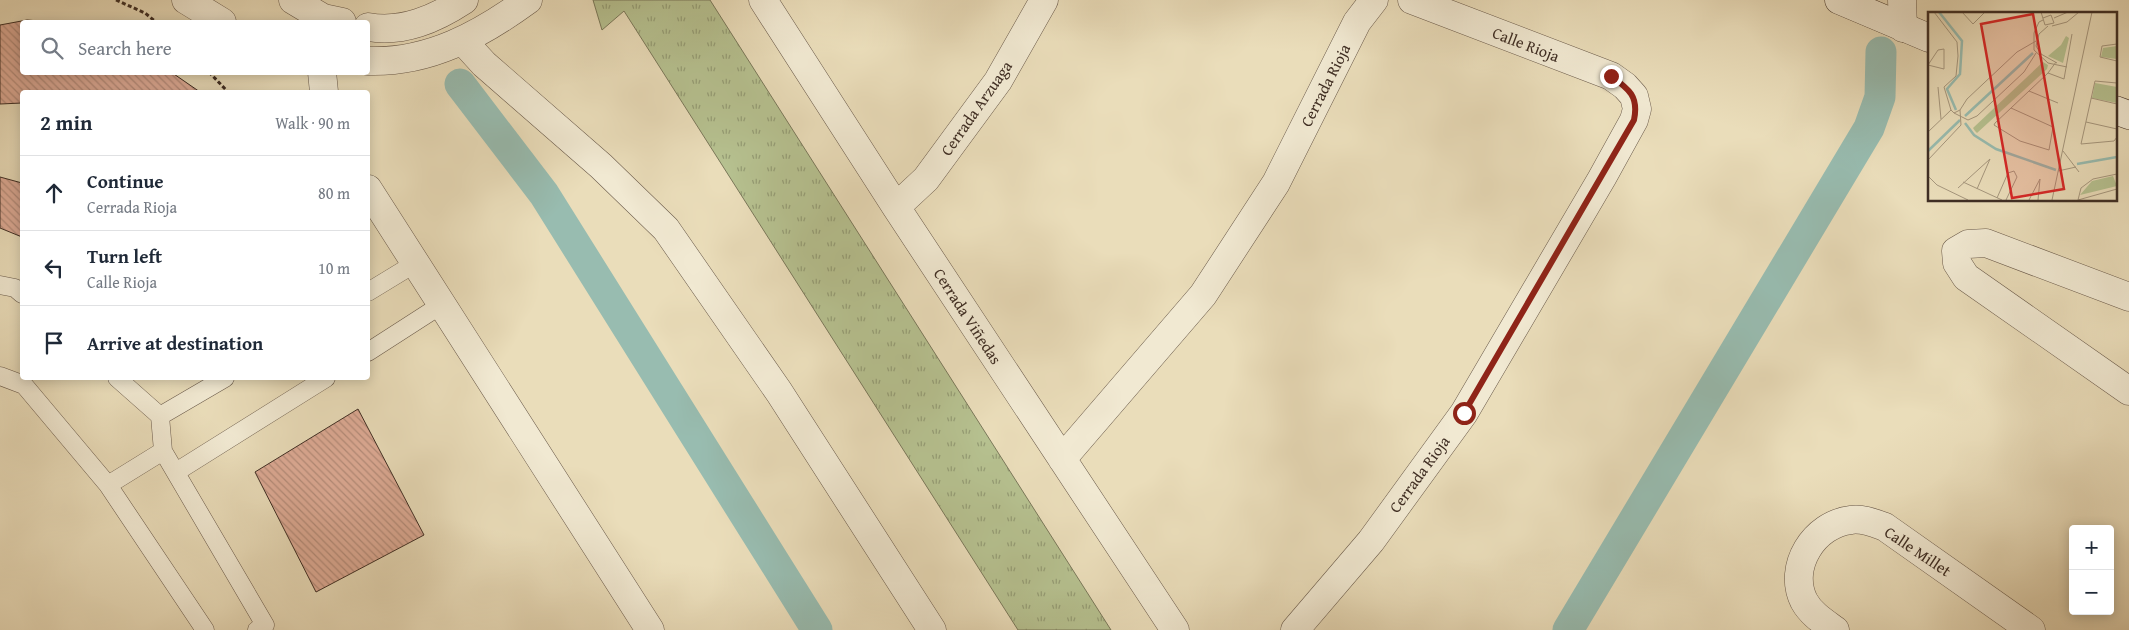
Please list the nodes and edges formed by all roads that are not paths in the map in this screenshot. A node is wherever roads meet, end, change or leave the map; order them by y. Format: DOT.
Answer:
graph roads {
  1 [pos="186,0"];
  2 [pos="293,0"];
  3 [pos="464,0"];
  4 [pos="528,0"];
  5 [pos="763,0"];
  6 [pos="1044,0"];
  7 [pos="1374,0"];
  8 [pos="1412,0"];
  9 [pos="1839,0"];
  10 [pos="1902,0"];
  11 [pos="219,20"];
  12 [pos="327,20"];
  13 [pos="370,28"];
  14 [pos="1904,28"];
  15 [pos="1928,38"];
  16 [pos="463,41"];
  17 [pos="370,61"];
  18 [pos="322,75"];
  19 [pos="324,90"];
  20 [pos="1634,96"];
  21 [pos="2116,110"];
  22 [pos="2129,116"];
  23 [pos="370,192"];
  24 [pos="896,207"];
  25 [pos="414,264"];
  26 [pos="0,284"];
  27 [pos="370,291"];
  28 [pos="20,292"];
  29 [pos="2129,297"];
  30 [pos="441,305"];
  31 [pos="370,351"];
  32 [pos="0,376"];
  33 [pos="119,380"];
  34 [pos="222,380"];
  35 [pos="323,380"];
  36 [pos="2129,391"];
  37 [pos="160,416"];
  38 [pos="163,451"];
  39 [pos="1062,459"];
  40 [pos="176,472"];
  41 [pos="108,485"];
  42 [pos="205,630"];
  43 [pos="257,630"];
  44 [pos="650,630"];
  45 [pos="932,630"];
  46 [pos="1175,630"];
  47 [pos="1295,630"];
  48 [pos="1835,630"];
  49 [pos="2031,630"];
  1 -- 11 [label="street"];
  2 -- 12 [label="street"];
  3 -- 13 [label="street"];
  4 -- 16 [label="street"];
  5 -- 24 [label="street, Cerrada Viñedas"];
  6 -- 24 [label="street, Cerrada Arzuaga"];
  7 -- 39 [label="street, Cerrada Rioja"];
  8 -- 20 [label="street, Calle Rioja"];
  9 -- 14 [label="street"];
  10 -- 14 [label="street"];
  14 -- 15 [label="street"];
  16 -- 17 [label="street"];
  16 -- 45 [label="street"];
  18 -- 19 [label="street"];
  20 -- 47 [label="street, Cerrada Rioja"];
  21 -- 22 [label="street"];
  23 -- 25 [label="street"];
  24 -- 39 [label="street, Cerrada Viñedas"];
  25 -- 27 [label="lane"];
  25 -- 30 [label="street"];
  26 -- 28 [label="lane"];
  29 -- 36 [label="street"];
  30 -- 31 [label="lane"];
  30 -- 44 [label="street"];
  32 -- 41 [label="lane"];
  33 -- 37 [label="lane"];
  34 -- 37 [label="lane"];
  35 -- 40 [label="lane"];
  37 -- 38 [label="lane"];
  38 -- 40 [label="lane"];
  38 -- 41 [label="lane"];
  39 -- 46 [label="street, Cerrada Viñedas"];
  40 -- 43 [label="lane"];
  41 -- 42 [label="lane"];
  48 -- 49 [label="street, Calle Millet"];
}
